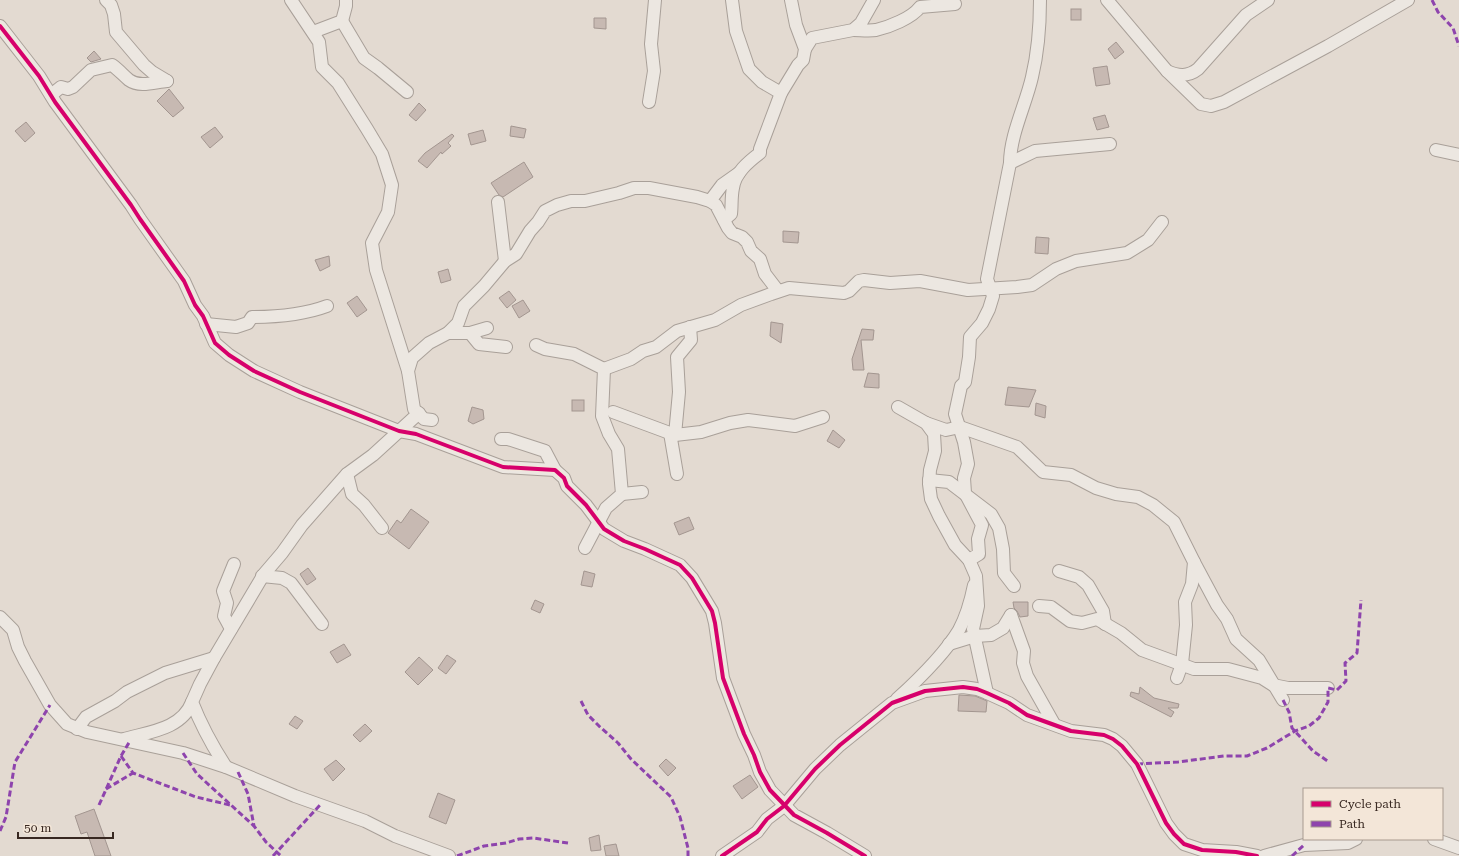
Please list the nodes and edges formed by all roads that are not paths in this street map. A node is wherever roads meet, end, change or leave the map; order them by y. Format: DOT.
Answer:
graph roads {
  1 [pos="106,0"];
  2 [pos="291,0"];
  3 [pos="346,0"];
  4 [pos="655,0"];
  5 [pos="732,0"];
  6 [pos="791,0"];
  7 [pos="874,0"];
  8 [pos="1040,0"];
  9 [pos="1106,0"];
  10 [pos="1268,0"];
  11 [pos="1408,0"];
  12 [pos="955,4"];
  13 [pos="342,21"];
  14 [pos="0,26"];
  15 [pos="853,30"];
  16 [pos="313,32"];
  17 [pos="805,48"];
  18 [pos="1167,71"];
  19 [pos="407,92"];
  20 [pos="781,93"];
  21 [pos="51,95"];
  22 [pos="649,102"];
  23 [pos="1110,144"];
  24 [pos="1436,150"];
  25 [pos="1459,156"];
  26 [pos="1010,163"];
  27 [pos="739,173"];
  28 [pos="710,201"];
  29 [pos="498,202"];
  30 [pos="724,220"];
  31 [pos="1162,222"];
  32 [pos="505,261"];
  33 [pos="990,288"];
  34 [pos="778,292"];
  35 [pos="327,306"];
  36 [pos="206,324"];
  37 [pos="690,327"];
  38 [pos="487,328"];
  39 [pos="448,333"];
  40 [pos="470,334"];
  41 [pos="536,345"];
  42 [pos="506,347"];
  43 [pos="604,369"];
  44 [pos="408,371"];
  45 [pos="898,407"];
  46 [pos="613,412"];
  47 [pos="419,414"];
  48 [pos="823,417"];
  49 [pos="432,420"];
  50 [pos="926,423"];
  51 [pos="960,427"];
  52 [pos="399,431"];
  53 [pos="673,434"];
  54 [pos="501,439"];
  55 [pos="550,469"];
  56 [pos="347,474"];
  57 [pos="678,474"];
  58 [pos="929,480"];
  59 [pos="642,492"];
  60 [pos="622,494"];
  61 [pos="965,494"];
  62 [pos="598,521"];
  63 [pos="382,528"];
  64 [pos="585,548"];
  65 [pos="969,560"];
  66 [pos="1194,562"];
  67 [pos="234,564"];
  68 [pos="1059,571"];
  69 [pos="262,576"];
  70 [pos="976,576"];
  71 [pos="1014,586"];
  72 [pos="1039,606"];
  73 [pos="0,617"];
  74 [pos="322,624"];
  75 [pos="1105,624"];
  76 [pos="231,629"];
  77 [pos="975,636"];
  78 [pos="949,644"];
  79 [pos="214,658"];
  80 [pos="1182,664"];
  81 [pos="1177,678"];
  82 [pos="1273,685"];
  83 [pos="1328,688"];
  84 [pos="987,693"];
  85 [pos="1283,700"];
  86 [pos="192,702"];
  87 [pos="892,703"];
  88 [pos="1054,724"];
  89 [pos="77,729"];
  90 [pos="122,739"];
  91 [pos="226,767"];
  92 [pos="784,806"];
  93 [pos="1354,840"];
  94 [pos="1437,840"];
  95 [pos="1459,848"];
  96 [pos="449,856"];
  97 [pos="722,856"];
  98 [pos="865,856"];
  99 [pos="1257,856"];
  100 [pos="1264,856"];
  1 -- 21 [label="street"];
  2 -- 16 [label="street"];
  3 -- 13 [label="street"];
  4 -- 22 [label="street"];
  5 -- 20 [label="street"];
  6 -- 17 [label="street"];
  7 -- 15 [label="street"];
  8 -- 26 [label="street"];
  9 -- 18 [label="street"];
  10 -- 18 [label="street"];
  11 -- 18 [label="street"];
  12 -- 15 [label="street"];
  13 -- 16 [label="street"];
  13 -- 19 [label="street"];
  14 -- 21 [label="street"];
  15 -- 17 [label="street"];
  16 -- 44 [label="street"];
  17 -- 20 [label="street"];
  20 -- 27 [label="street"];
  21 -- 36 [label="street"];
  23 -- 26 [label="street"];
  24 -- 25 [label="street"];
  26 -- 33 [label="street"];
  27 -- 28 [label="street"];
  27 -- 30 [label="street"];
  28 -- 30 [label="street"];
  28 -- 32 [label="street"];
  29 -- 32 [label="street"];
  30 -- 34 [label="street"];
  31 -- 33 [label="street"];
  32 -- 39 [label="street"];
  33 -- 34 [label="street"];
  33 -- 51 [label="street"];
  34 -- 37 [label="street"];
  35 -- 36 [label="street"];
  36 -- 52 [label="street"];
  37 -- 43 [label="street"];
  37 -- 53 [label="street"];
  38 -- 40 [label="street"];
  39 -- 40 [label="street"];
  39 -- 44 [label="street"];
  40 -- 42 [label="street"];
  41 -- 43 [label="street"];
  43 -- 60 [label="street"];
  44 -- 47 [label="street"];
  45 -- 50 [label="street"];
  46 -- 53 [label="street"];
  47 -- 49 [label="street"];
  47 -- 52 [label="street"];
  48 -- 53 [label="street"];
  50 -- 51 [label="street"];
  50 -- 58 [label="street"];
  51 -- 61 [label="street"];
  51 -- 66 [label="street"];
  52 -- 55 [label="street"];
  52 -- 56 [label="street"];
  53 -- 57 [label="street"];
  54 -- 55 [label="street"];
  55 -- 62 [label="street"];
  56 -- 63 [label="street"];
  56 -- 69 [label="street"];
  58 -- 61 [label="street"];
  58 -- 65 [label="street"];
  59 -- 60 [label="street"];
  60 -- 62 [label="street"];
  61 -- 65 [label="street"];
  61 -- 71 [label="street"];
  62 -- 64 [label="street"];
  62 -- 92 [label="street"];
  65 -- 70 [label="street"];
  66 -- 80 [label="street"];
  66 -- 82 [label="street"];
  67 -- 76 [label="street"];
  68 -- 75 [label="street"];
  69 -- 74 [label="street"];
  69 -- 76 [label="street"];
  70 -- 77 [label="street"];
  70 -- 78 [label="street"];
  72 -- 75 [label="street"];
  73 -- 89 [label="street"];
  75 -- 80 [label="street"];
  76 -- 79 [label="street"];
  77 -- 78 [label="street"];
  77 -- 84 [label="street"];
  77 -- 88 [label="street"];
  78 -- 87 [label="street"];
  79 -- 86 [label="street"];
  79 -- 89 [label="street"];
  80 -- 81 [label="street"];
  80 -- 82 [label="street"];
  82 -- 83 [label="street"];
  82 -- 85 [label="street"];
  84 -- 87 [label="street"];
  84 -- 88 [label="street"];
  86 -- 90 [label="street"];
  86 -- 91 [label="street"];
  87 -- 92 [label="street"];
  88 -- 99 [label="street"];
  89 -- 90 [label="street"];
  90 -- 91 [label="street"];
  91 -- 96 [label="street"];
  92 -- 97 [label="street"];
  92 -- 98 [label="street"];
  93 -- 100 [label="street"];
  94 -- 95 [label="street"];
}
